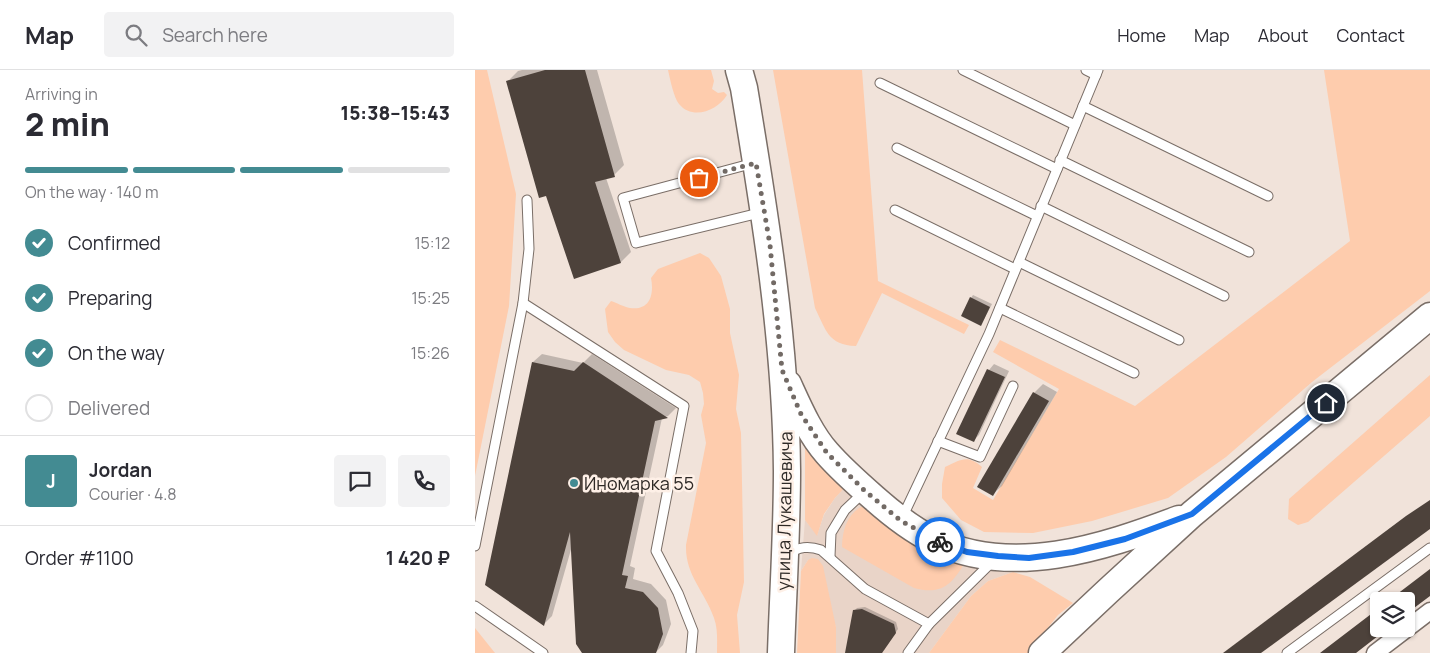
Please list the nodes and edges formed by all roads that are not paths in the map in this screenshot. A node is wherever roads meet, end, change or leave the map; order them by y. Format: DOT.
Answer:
graph roads {
  1 [pos="739,70"];
  2 [pos="963,70"];
  3 [pos="1086,70"];
  4 [pos="1097,72"];
  5 [pos="880,84"];
  6 [pos="1083,106"];
  7 [pos="1075,125"];
  8 [pos="897,148"];
  9 [pos="1061,160"];
  10 [pos="756,163"];
  11 [pos="1057,170"];
  12 [pos="1268,196"];
  13 [pos="527,200"];
  14 [pos="1041,206"];
  15 [pos="895,210"];
  16 [pos="763,212"];
  17 [pos="1037,216"];
  18 [pos="1249,252"];
  19 [pos="1017,265"];
  20 [pos="1225,296"];
  21 [pos="523,304"];
  22 [pos="1000,308"];
  23 [pos="1430,316"];
  24 [pos="1179,340"];
  25 [pos="782,370"];
  26 [pos="1133,372"];
  27 [pos="1013,386"];
  28 [pos="938,441"];
  29 [pos="865,491"];
  30 [pos="1192,514"];
  31 [pos="901,521"];
  32 [pos="475,546"];
  33 [pos="1430,548"];
  34 [pos="830,556"];
  35 [pos="998,556"];
  36 [pos="784,562"];
  37 [pos="475,606"];
  38 [pos="1430,611"];
  39 [pos="929,624"];
  40 [pos="543,653"];
  41 [pos="691,653"];
  42 [pos="781,653"];
  43 [pos="908,653"];
  44 [pos="1042,653"];
  45 [pos="1287,653"];
  46 [pos="1375,653"];
  1 -- 10 [label="main road, улица Лукашевича"];
  2 -- 7 [label="lane"];
  3 -- 4 [label="lane"];
  4 -- 6 [label="lane"];
  5 -- 11 [label="lane"];
  6 -- 7 [label="lane"];
  6 -- 12 [label="lane"];
  7 -- 9 [label="lane"];
  8 -- 17 [label="lane"];
  9 -- 11 [label="lane"];
  9 -- 18 [label="lane"];
  10 -- 16 [label="main road, улица Лукашевича"];
  10 -- 16 [label="lane"];
  11 -- 14 [label="lane"];
  13 -- 21 [label="lane"];
  14 -- 17 [label="lane"];
  14 -- 20 [label="lane"];
  15 -- 19 [label="lane"];
  16 -- 25 [label="main road, улица Лукашевича"];
  17 -- 19 [label="lane"];
  19 -- 22 [label="lane"];
  19 -- 24 [label="lane"];
  21 -- 32 [label="lane"];
  21 -- 41 [label="lane"];
  22 -- 26 [label="lane"];
  22 -- 28 [label="lane"];
  23 -- 30 [label="main road"];
  25 -- 29 [label="main road"];
  25 -- 36 [label="main road, улица Лукашевича"];
  27 -- 28 [label="lane"];
  28 -- 31 [label="lane"];
  29 -- 31 [label="main road"];
  29 -- 34 [label="lane"];
  30 -- 35 [label="main road"];
  30 -- 44 [label="main road"];
  31 -- 35 [label="main road"];
  33 -- 45 [label="lane"];
  34 -- 36 [label="lane"];
  34 -- 39 [label="lane"];
  35 -- 39 [label="lane"];
  36 -- 42 [label="main road, улица Лукашевича"];
  37 -- 40 [label="lane"];
  38 -- 46 [label="street"];
  39 -- 43 [label="lane"];
}
